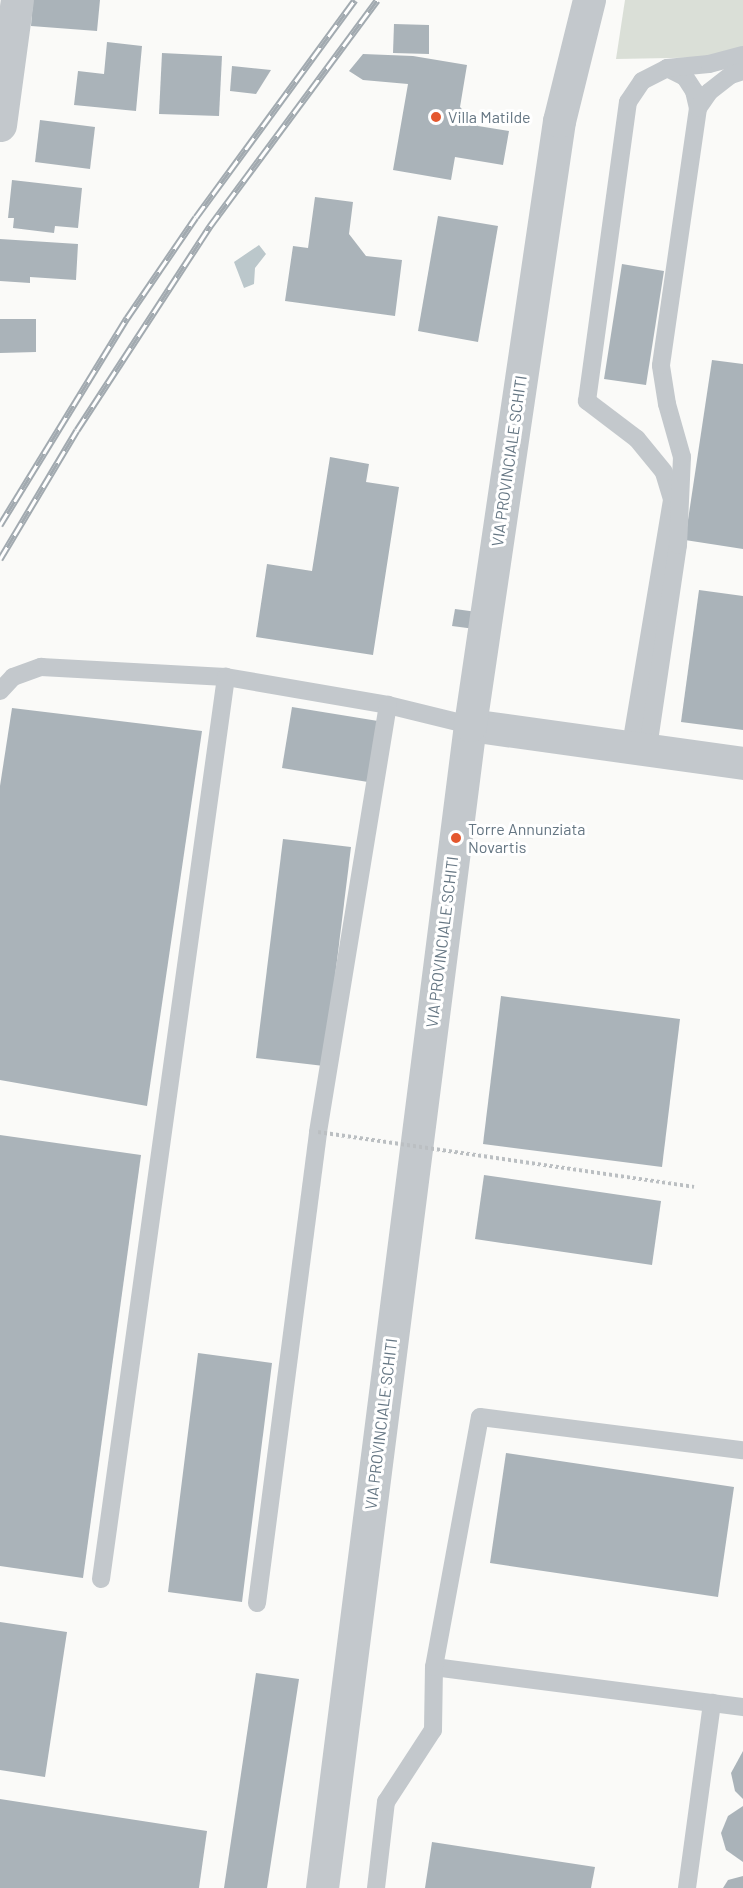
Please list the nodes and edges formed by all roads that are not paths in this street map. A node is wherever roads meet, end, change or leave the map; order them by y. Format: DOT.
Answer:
graph roads {
  1 [pos="17,0"];
  2 [pos="589,0"];
  3 [pos="743,55"];
  4 [pos="668,68"];
  5 [pos="743,71"];
  6 [pos="698,108"];
  7 [pos="0,125"];
  8 [pos="226,678"];
  9 [pos="0,691"];
  10 [pos="388,705"];
  11 [pos="470,725"];
  12 [pos="639,747"];
  13 [pos="743,763"];
  14 [pos="743,1450"];
  15 [pos="101,1579"];
  16 [pos="257,1603"];
  17 [pos="434,1667"];
  18 [pos="712,1703"];
  19 [pos="743,1707"];
  20 [pos="322,1888"];
  21 [pos="375,1888"];
  22 [pos="687,1888"];
  1 -- 7 [label="street"];
  2 -- 11 [label="street, VIA PROVINCIALE SCHITI"];
  3 -- 4 [label="lane"];
  4 -- 6 [label="lane"];
  4 -- 12 [label="lane"];
  5 -- 6 [label="lane"];
  6 -- 12 [label="lane"];
  8 -- 9 [label="lane"];
  8 -- 10 [label="lane"];
  8 -- 15 [label="lane"];
  10 -- 11 [label="lane"];
  10 -- 16 [label="lane"];
  11 -- 12 [label="street"];
  11 -- 20 [label="street, VIA PROVINCIALE SCHITI"];
  12 -- 13 [label="street"];
  14 -- 17 [label="lane"];
  17 -- 18 [label="lane"];
  17 -- 21 [label="lane"];
  18 -- 19 [label="lane"];
  18 -- 22 [label="lane"];
}
